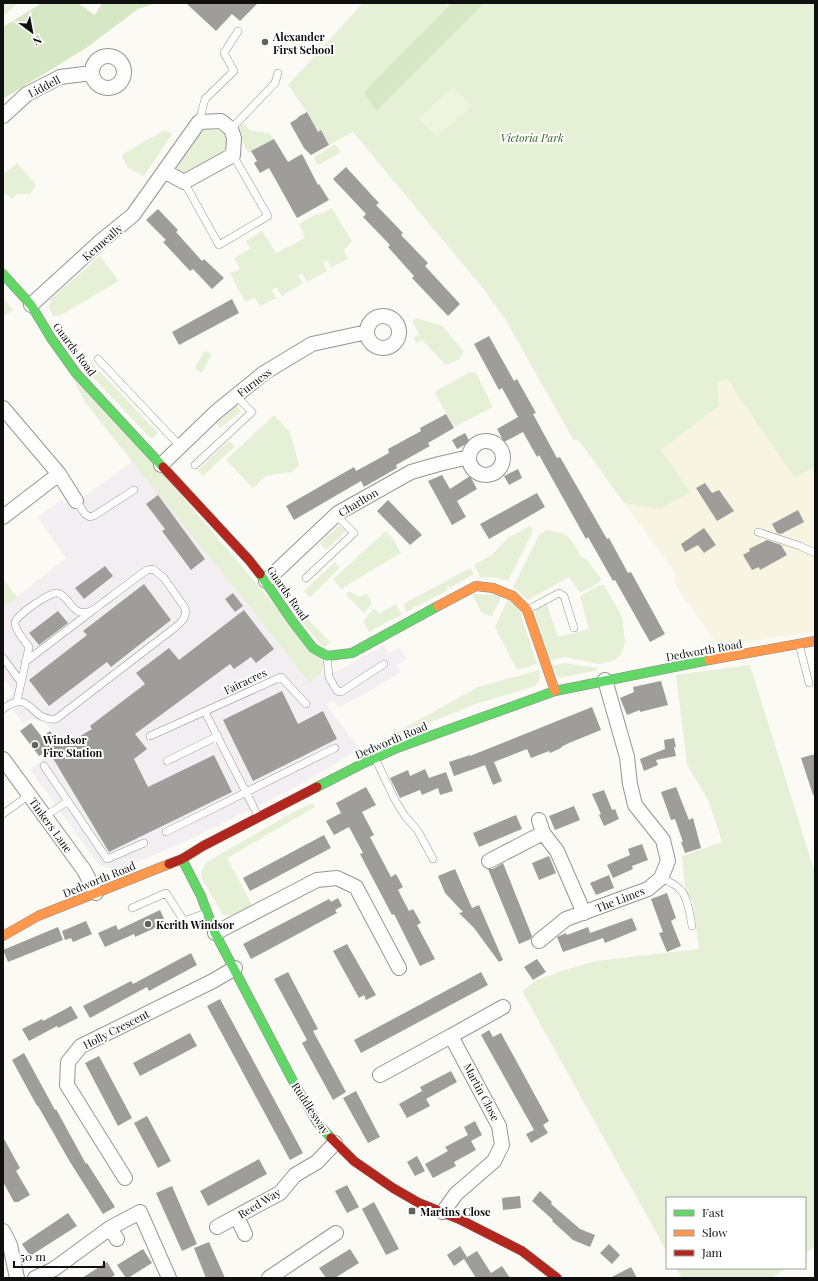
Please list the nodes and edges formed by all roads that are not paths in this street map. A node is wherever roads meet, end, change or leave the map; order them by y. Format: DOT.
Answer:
graph roads {
  1 [pos="238,31"];
  2 [pos="92,73"];
  3 [pos="278,73"];
  4 [pos="3,116"];
  5 [pos="199,122"];
  6 [pos="231,129"];
  7 [pos="233,155"];
  8 [pos="164,171"];
  9 [pos="184,182"];
  10 [pos="3,274"];
  11 [pos="30,305"];
  12 [pos="367,332"];
  13 [pos="98,359"];
  14 [pos="236,396"];
  15 [pos="3,408"];
  16 [pos="180,446"];
  17 [pos="469,457"];
  18 [pos="161,465"];
  19 [pos="195,465"];
  20 [pos="59,474"];
  21 [pos="134,490"];
  22 [pos="76,501"];
  23 [pos="336,514"];
  24 [pos="3,517"];
  25 [pos="758,532"];
  26 [pos="815,553"];
  27 [pos="306,578"];
  28 [pos="266,581"];
  29 [pos="93,610"];
  30 [pos="527,610"];
  31 [pos="574,628"];
  32 [pos="815,641"];
  33 [pos="799,644"];
  34 [pos="327,656"];
  35 [pos="3,658"];
  36 [pos="25,662"];
  37 [pos="384,664"];
  38 [pos="606,680"];
  39 [pos="21,682"];
  40 [pos="809,683"];
  41 [pos="554,691"];
  42 [pos="17,701"];
  43 [pos="306,704"];
  44 [pos="3,709"];
  45 [pos="205,712"];
  46 [pos="150,736"];
  47 [pos="218,736"];
  48 [pos="335,748"];
  49 [pos="375,758"];
  50 [pos="3,759"];
  51 [pos="167,760"];
  52 [pos="44,766"];
  53 [pos="246,792"];
  54 [pos="29,795"];
  55 [pos="67,802"];
  56 [pos="3,814"];
  57 [pos="45,816"];
  58 [pos="260,818"];
  59 [pos="166,832"];
  60 [pos="144,843"];
  61 [pos="182,859"];
  62 [pos="433,859"];
  63 [pos="489,861"];
  64 [pos="661,878"];
  65 [pos="96,893"];
  66 [pos="132,908"];
  67 [pos="208,912"];
  68 [pos="584,913"];
  69 [pos="692,926"];
  70 [pos="216,933"];
  71 [pos="3,936"];
  72 [pos="539,941"];
  73 [pos="392,963"];
  74 [pos="235,968"];
  75 [pos="503,1007"];
  76 [pos="451,1036"];
  77 [pos="388,1074"];
  78 [pos="334,1143"];
  79 [pos="124,1170"];
  80 [pos="443,1212"];
  81 [pos="236,1217"];
  82 [pos="216,1227"];
  83 [pos="3,1231"];
  84 [pos="336,1233"];
  85 [pos="245,1234"];
  86 [pos="17,1278"];
  87 [pos="35,1278"];
  88 [pos="169,1278"];
  89 [pos="269,1278"];
  90 [pos="557,1278"];
  1 -- 5 [label="lane"];
  2 -- 4 [label="street, Liddell"];
  3 -- 6 [label="lane"];
  5 -- 6 [label="street"];
  5 -- 8 [label="street, Kenneally"];
  6 -- 7 [label="street"];
  7 -- 9 [label="street"];
  7 -- 9 [label="lane"];
  8 -- 9 [label="street"];
  8 -- 11 [label="street, Kenneally"];
  10 -- 11 [label="street, Guards Road"];
  11 -- 18 [label="street, Guards Road"];
  12 -- 14 [label="street, Furness"];
  13 -- 16 [label="lane"];
  14 -- 16 [label="street, Furness"];
  14 -- 19 [label="lane"];
  15 -- 20 [label="street"];
  16 -- 18 [label="street, Furness"];
  17 -- 23 [label="street, Charlton"];
  18 -- 28 [label="street, Guards Road"];
  20 -- 22 [label="street"];
  20 -- 24 [label="street"];
  21 -- 22 [label="lane"];
  23 -- 27 [label="lane"];
  23 -- 28 [label="street, Charlton"];
  25 -- 26 [label="lane"];
  28 -- 34 [label="street, Guards Road"];
  29 -- 36 [label="lane"];
  29 -- 36 [label="lane"];
  29 -- 42 [label="lane"];
  30 -- 31 [label="lane"];
  30 -- 34 [label="street"];
  30 -- 41 [label="street"];
  32 -- 33 [label="street, Dedworth Road"];
  33 -- 38 [label="street, Dedworth Road"];
  33 -- 40 [label="lane"];
  34 -- 37 [label="lane"];
  35 -- 39 [label="lane"];
  36 -- 39 [label="lane"];
  38 -- 41 [label="street, Dedworth Road"];
  38 -- 64 [label="street"];
  39 -- 42 [label="lane"];
  41 -- 49 [label="street, Dedworth Road"];
  42 -- 44 [label="lane"];
  43 -- 45 [label="lane, Fairacres"];
  45 -- 46 [label="lane, Fairacres"];
  45 -- 47 [label="lane"];
  47 -- 51 [label="lane"];
  47 -- 53 [label="lane"];
  48 -- 53 [label="lane"];
  49 -- 58 [label="street, Dedworth Road"];
  49 -- 62 [label="lane"];
  50 -- 54 [label="street, Tinkers Lane"];
  52 -- 55 [label="lane"];
  53 -- 58 [label="lane"];
  53 -- 59 [label="lane"];
  54 -- 56 [label="lane"];
  54 -- 57 [label="street, Tinkers Lane"];
  55 -- 57 [label="lane"];
  55 -- 60 [label="lane"];
  57 -- 65 [label="street, Tinkers Lane"];
  58 -- 61 [label="street, Dedworth Road"];
  61 -- 65 [label="street, Dedworth Road"];
  61 -- 67 [label="street, Ruddlesway"];
  63 -- 68 [label="street"];
  64 -- 68 [label="street, The Limes"];
  64 -- 69 [label="lane"];
  65 -- 71 [label="street, Dedworth Road"];
  66 -- 67 [label="lane"];
  67 -- 70 [label="street, Ruddlesway"];
  68 -- 72 [label="street, The Limes"];
  70 -- 73 [label="street"];
  70 -- 74 [label="street, Ruddlesway"];
  74 -- 78 [label="street, Ruddlesway"];
  74 -- 79 [label="street, Holly Crescent"];
  75 -- 76 [label="street"];
  76 -- 77 [label="street"];
  76 -- 80 [label="street, Martin Close"];
  78 -- 80 [label="street, Ruddlesway"];
  78 -- 81 [label="street, Reed Way"];
  80 -- 90 [label="street, Ruddlesway"];
  81 -- 82 [label="street, Reed Way"];
  81 -- 85 [label="street"];
  83 -- 86 [label="street"];
  84 -- 89 [label="street"];
  87 -- 88 [label="street"];
}
